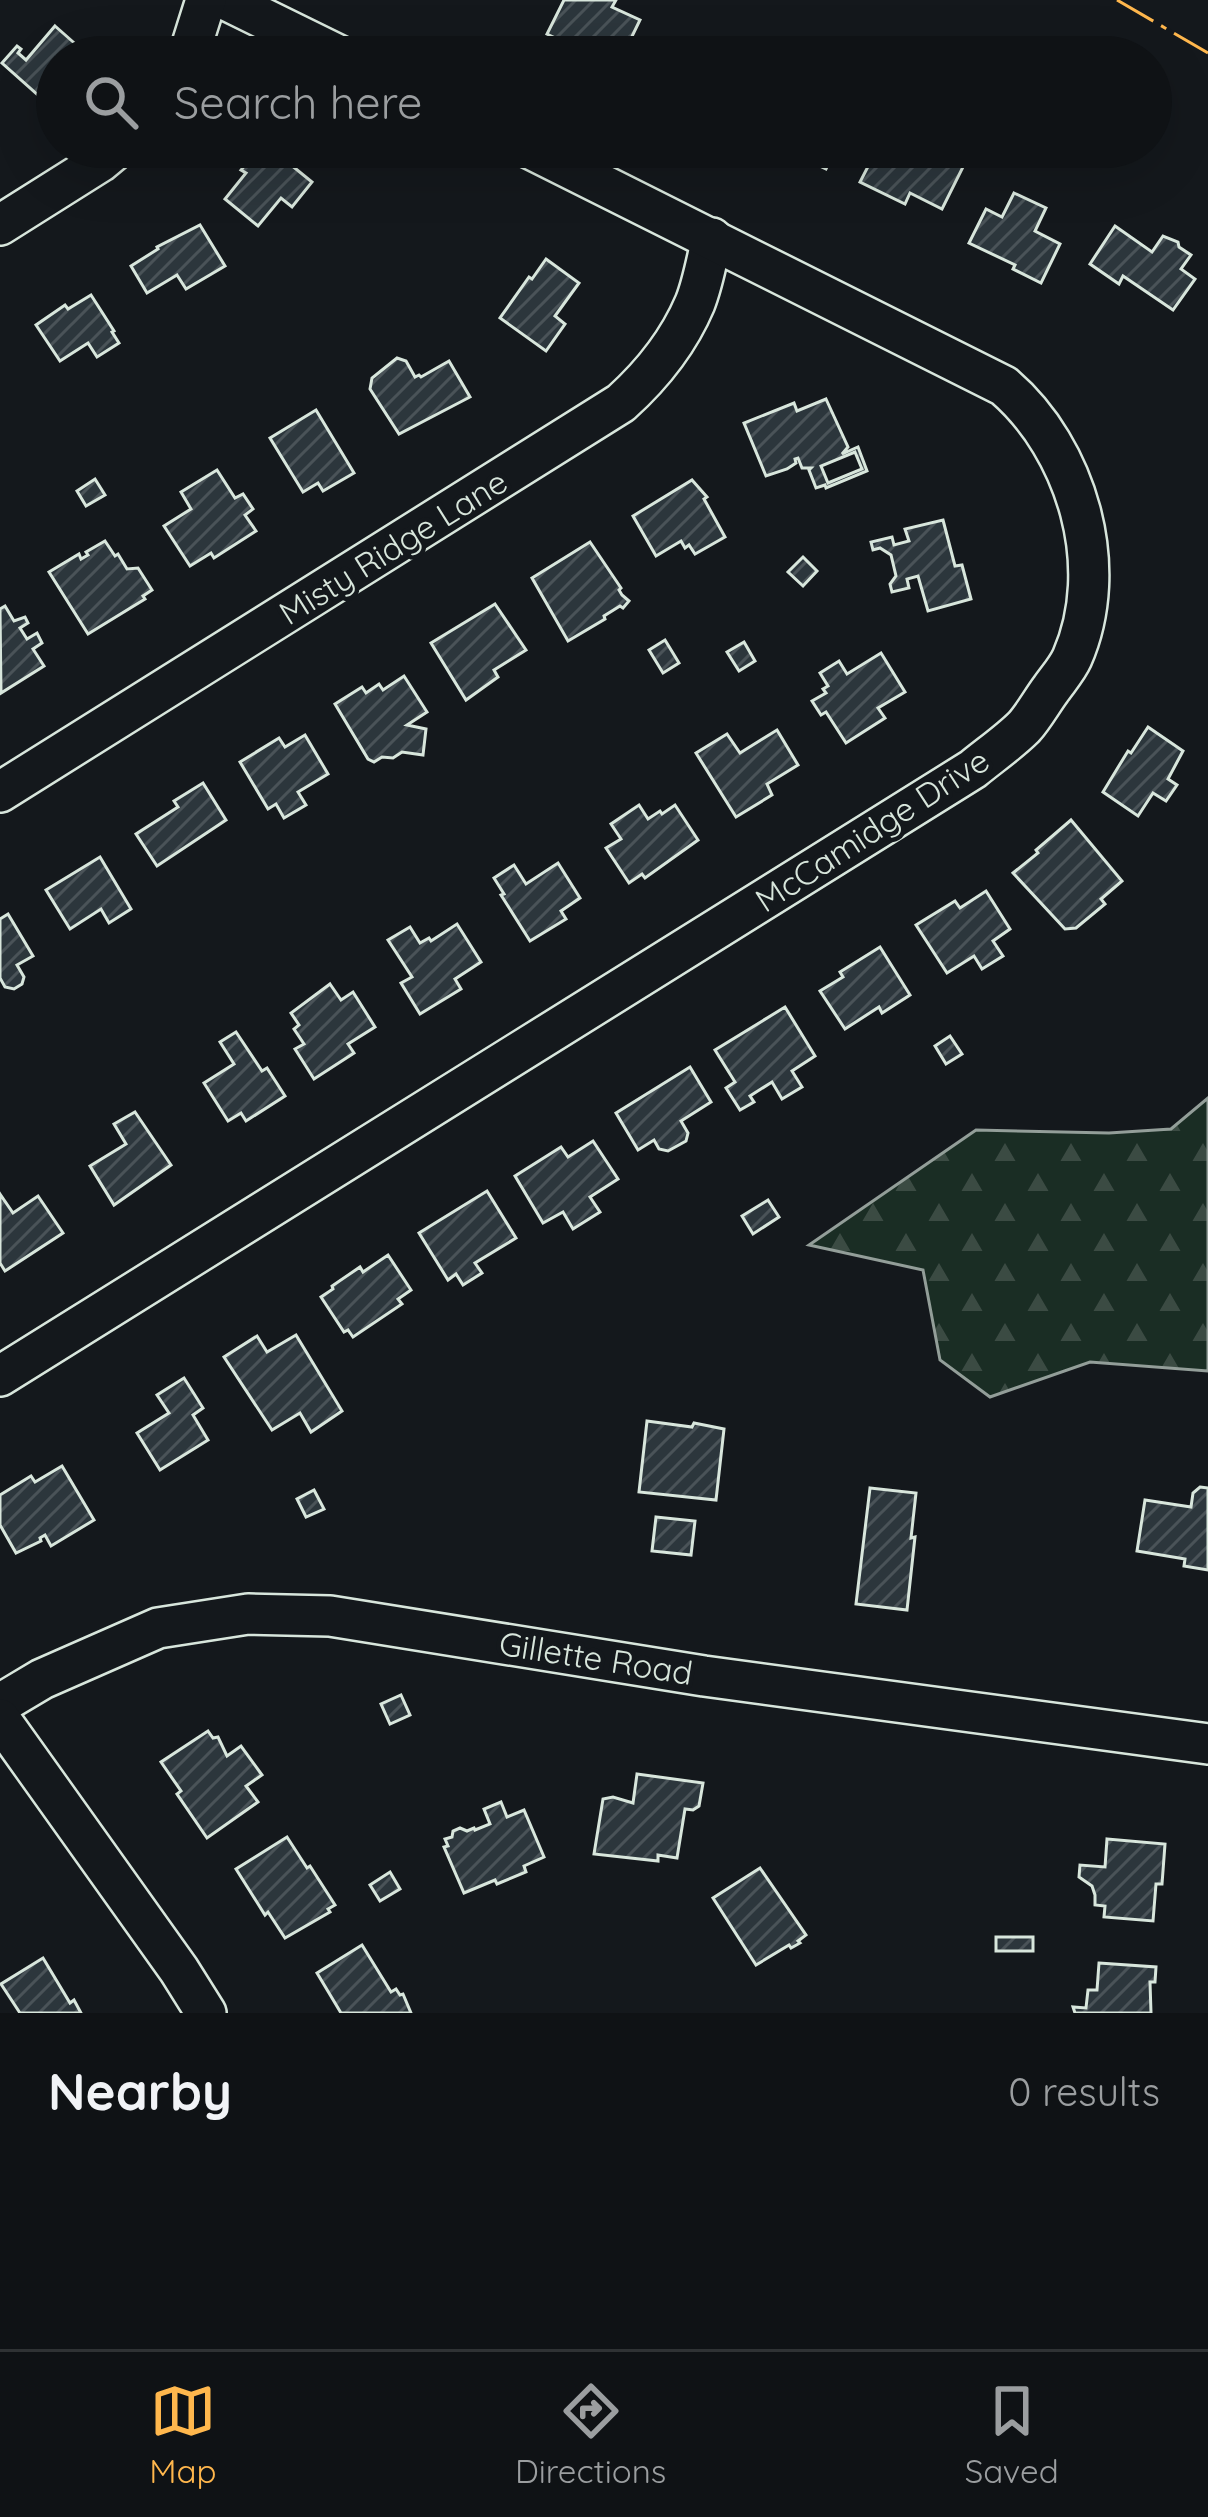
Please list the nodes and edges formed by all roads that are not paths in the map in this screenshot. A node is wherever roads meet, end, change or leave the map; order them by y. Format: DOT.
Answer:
graph roads {
  1 [pos="206,0"];
  2 [pos="226,0"];
  3 [pos="195,36"];
  4 [pos="299,36"];
  5 [pos="90,168"];
  6 [pos="569,168"];
  7 [pos="0,225"];
  8 [pos="712,238"];
  9 [pos="0,792"];
  10 [pos="0,1376"];
  11 [pos="0,1704"];
  12 [pos="0,1719"];
  13 [pos="1208,1744"];
  14 [pos="206,2013"];
  1 -- 3 [label="street"];
  2 -- 4 [label="street"];
  5 -- 7 [label="street"];
  6 -- 8 [label="street, McCamidge Drive"];
  8 -- 9 [label="street, Misty Ridge Lane"];
  8 -- 10 [label="street, McCamidge Drive"];
  11 -- 13 [label="street, Gillette Road"];
  12 -- 14 [label="street"];
}
